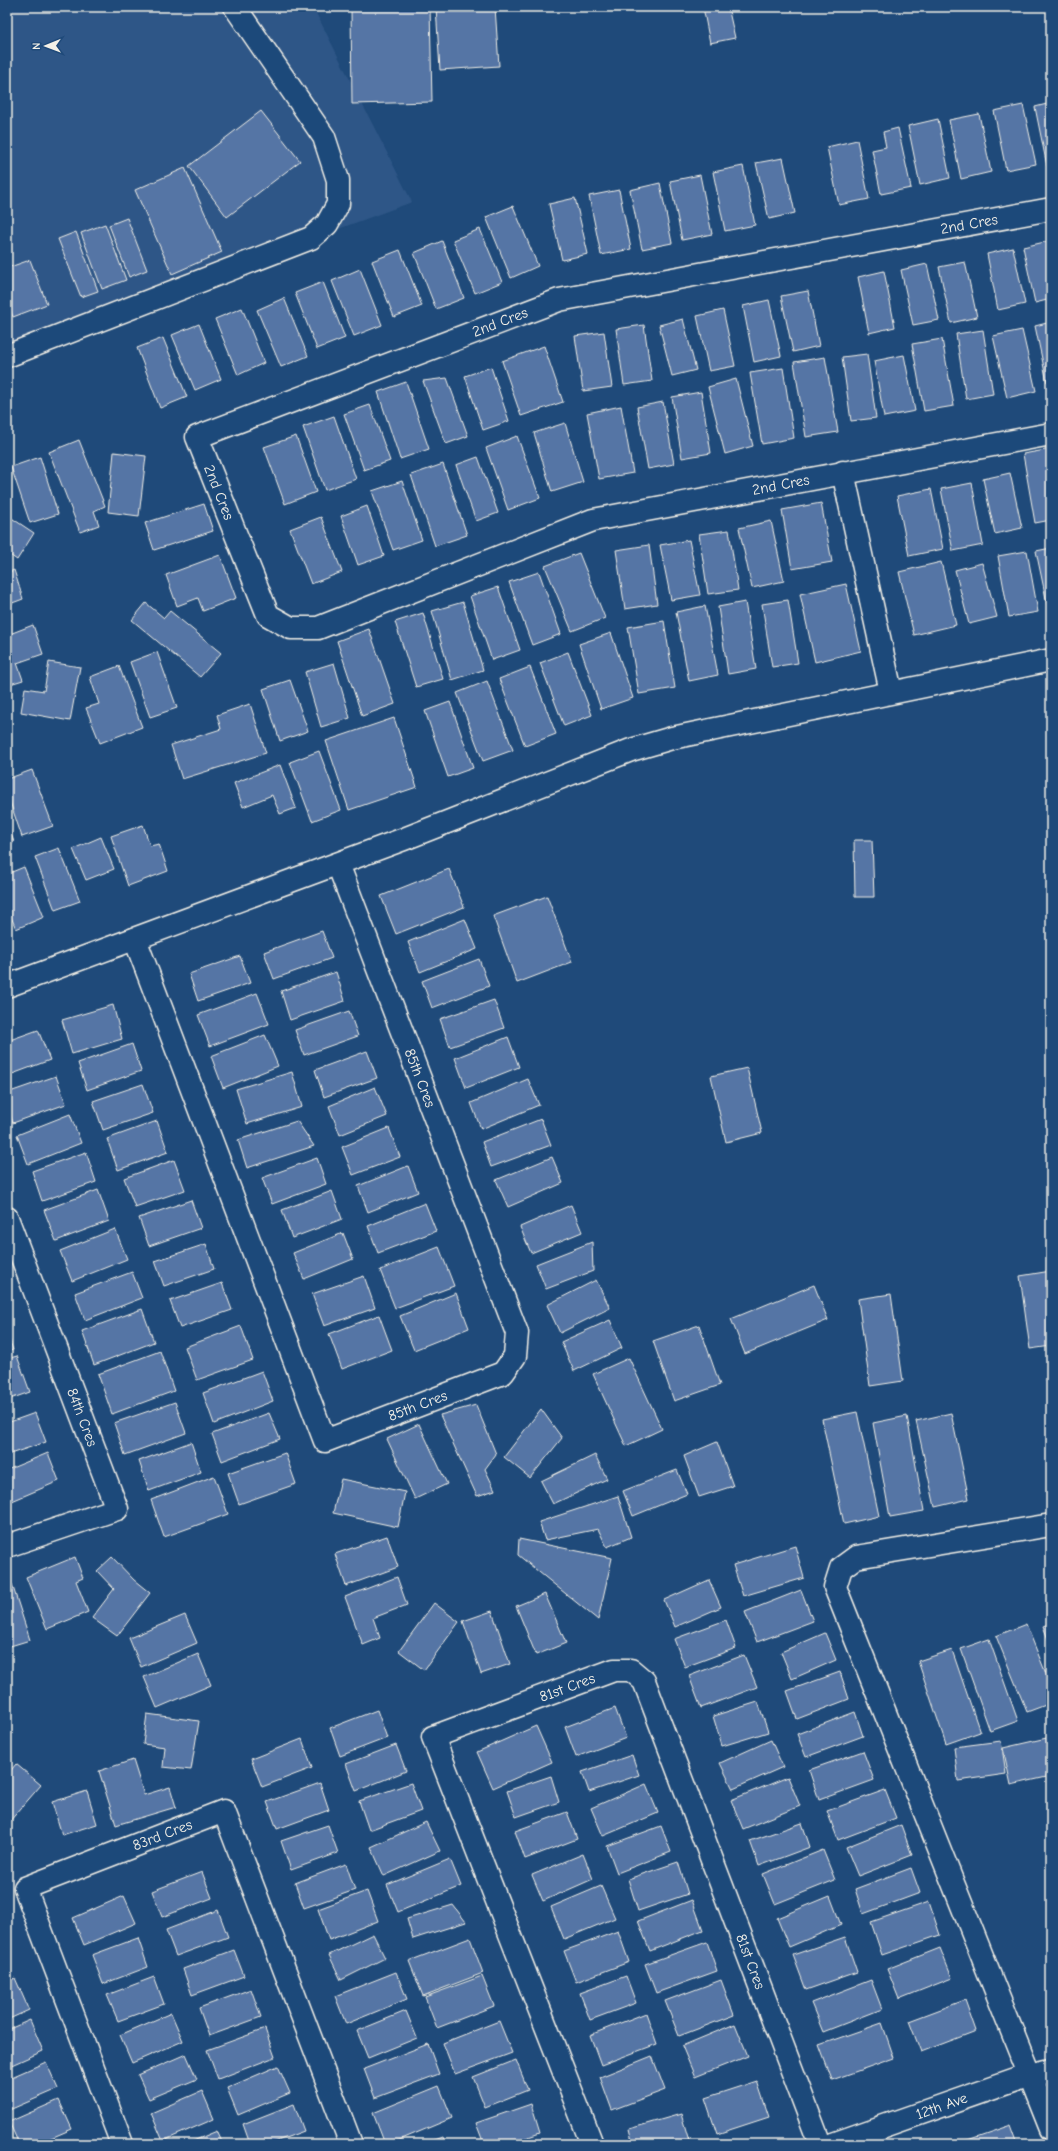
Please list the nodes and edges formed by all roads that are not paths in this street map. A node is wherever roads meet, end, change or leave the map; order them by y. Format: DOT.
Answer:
graph roads {
  1 [pos="234,7"];
  2 [pos="1051,209"];
  3 [pos="7,356"];
  4 [pos="1051,434"];
  5 [pos="843,472"];
  6 [pos="1051,660"];
  7 [pos="891,692"];
  8 [pos="338,864"];
  9 [pos="135,939"];
  10 [pos="7,986"];
  11 [pos="7,1218"];
  12 [pos="1051,1525"];
  13 [pos="7,1546"];
  14 [pos="1051,2070"];
  15 [pos="1030,2075"];
  16 [pos="1051,2129"];
  17 [pos="122,2144"];
  18 [pos="351,2144"];
  19 [pos="592,2144"];
  20 [pos="820,2144"];
  21 [pos="833,2144"];
  1 -- 3 [label="street"];
  2 -- 5 [label="street, 2nd Cres"];
  4 -- 5 [label="street, 2nd Cres"];
  5 -- 7 [label="street"];
  6 -- 7 [label="street"];
  7 -- 8 [label="street"];
  8 -- 9 [label="street"];
  8 -- 9 [label="street, 85th Cres"];
  9 -- 10 [label="street"];
  11 -- 13 [label="street, 84th Cres"];
  12 -- 15 [label="street"];
  14 -- 15 [label="street, 12th Ave"];
  15 -- 16 [label="street"];
  15 -- 21 [label="street, 12th Ave"];
  17 -- 18 [label="street, 83rd Cres"];
  19 -- 20 [label="street, 81st Cres"];
}
